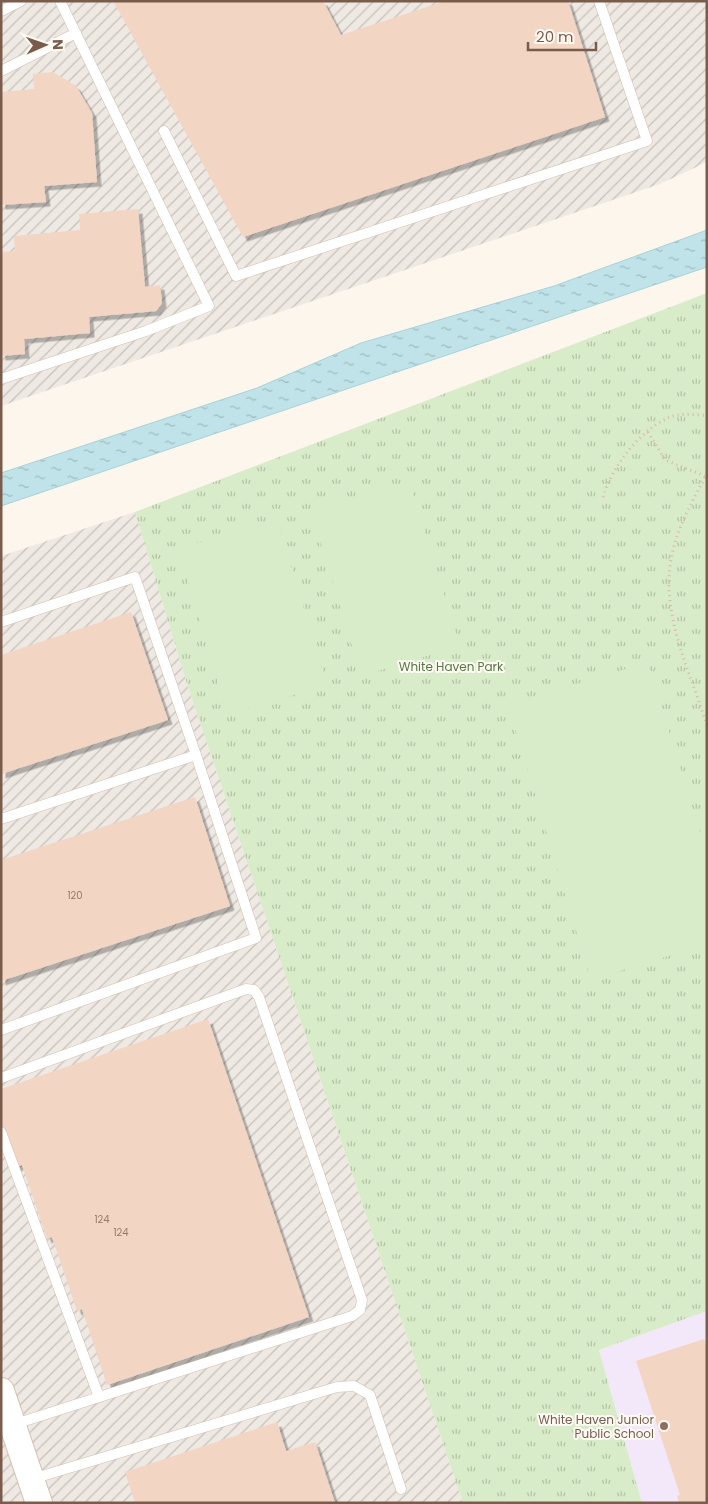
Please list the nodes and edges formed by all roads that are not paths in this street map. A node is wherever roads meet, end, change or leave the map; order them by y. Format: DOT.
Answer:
graph roads {
  1 [pos="21,1"];
  2 [pos="60,1"];
  3 [pos="599,1"];
  4 [pos="1,11"];
  5 [pos="76,33"];
  6 [pos="1,71"];
  7 [pos="164,131"];
  8 [pos="1,379"];
  9 [pos="1,622"];
  10 [pos="196,755"];
  11 [pos="1,819"];
  12 [pos="1,1030"];
  13 [pos="1,1078"];
  14 [pos="1,1132"];
  15 [pos="1,1391"];
  16 [pos="99,1397"];
  17 [pos="12,1425"];
  18 [pos="401,1488"];
  19 [pos="35,1491"];
  1 -- 4 [label="lane"];
  2 -- 5 [label="lane"];
  3 -- 7 [label="lane"];
  5 -- 6 [label="lane"];
  5 -- 8 [label="lane"];
  9 -- 10 [label="lane"];
  10 -- 11 [label="lane"];
  10 -- 12 [label="lane"];
  13 -- 16 [label="lane"];
  14 -- 16 [label="lane"];
  15 -- 17 [label="main road"];
  16 -- 17 [label="lane"];
  17 -- 19 [label="main road"];
  18 -- 19 [label="lane"];
}
